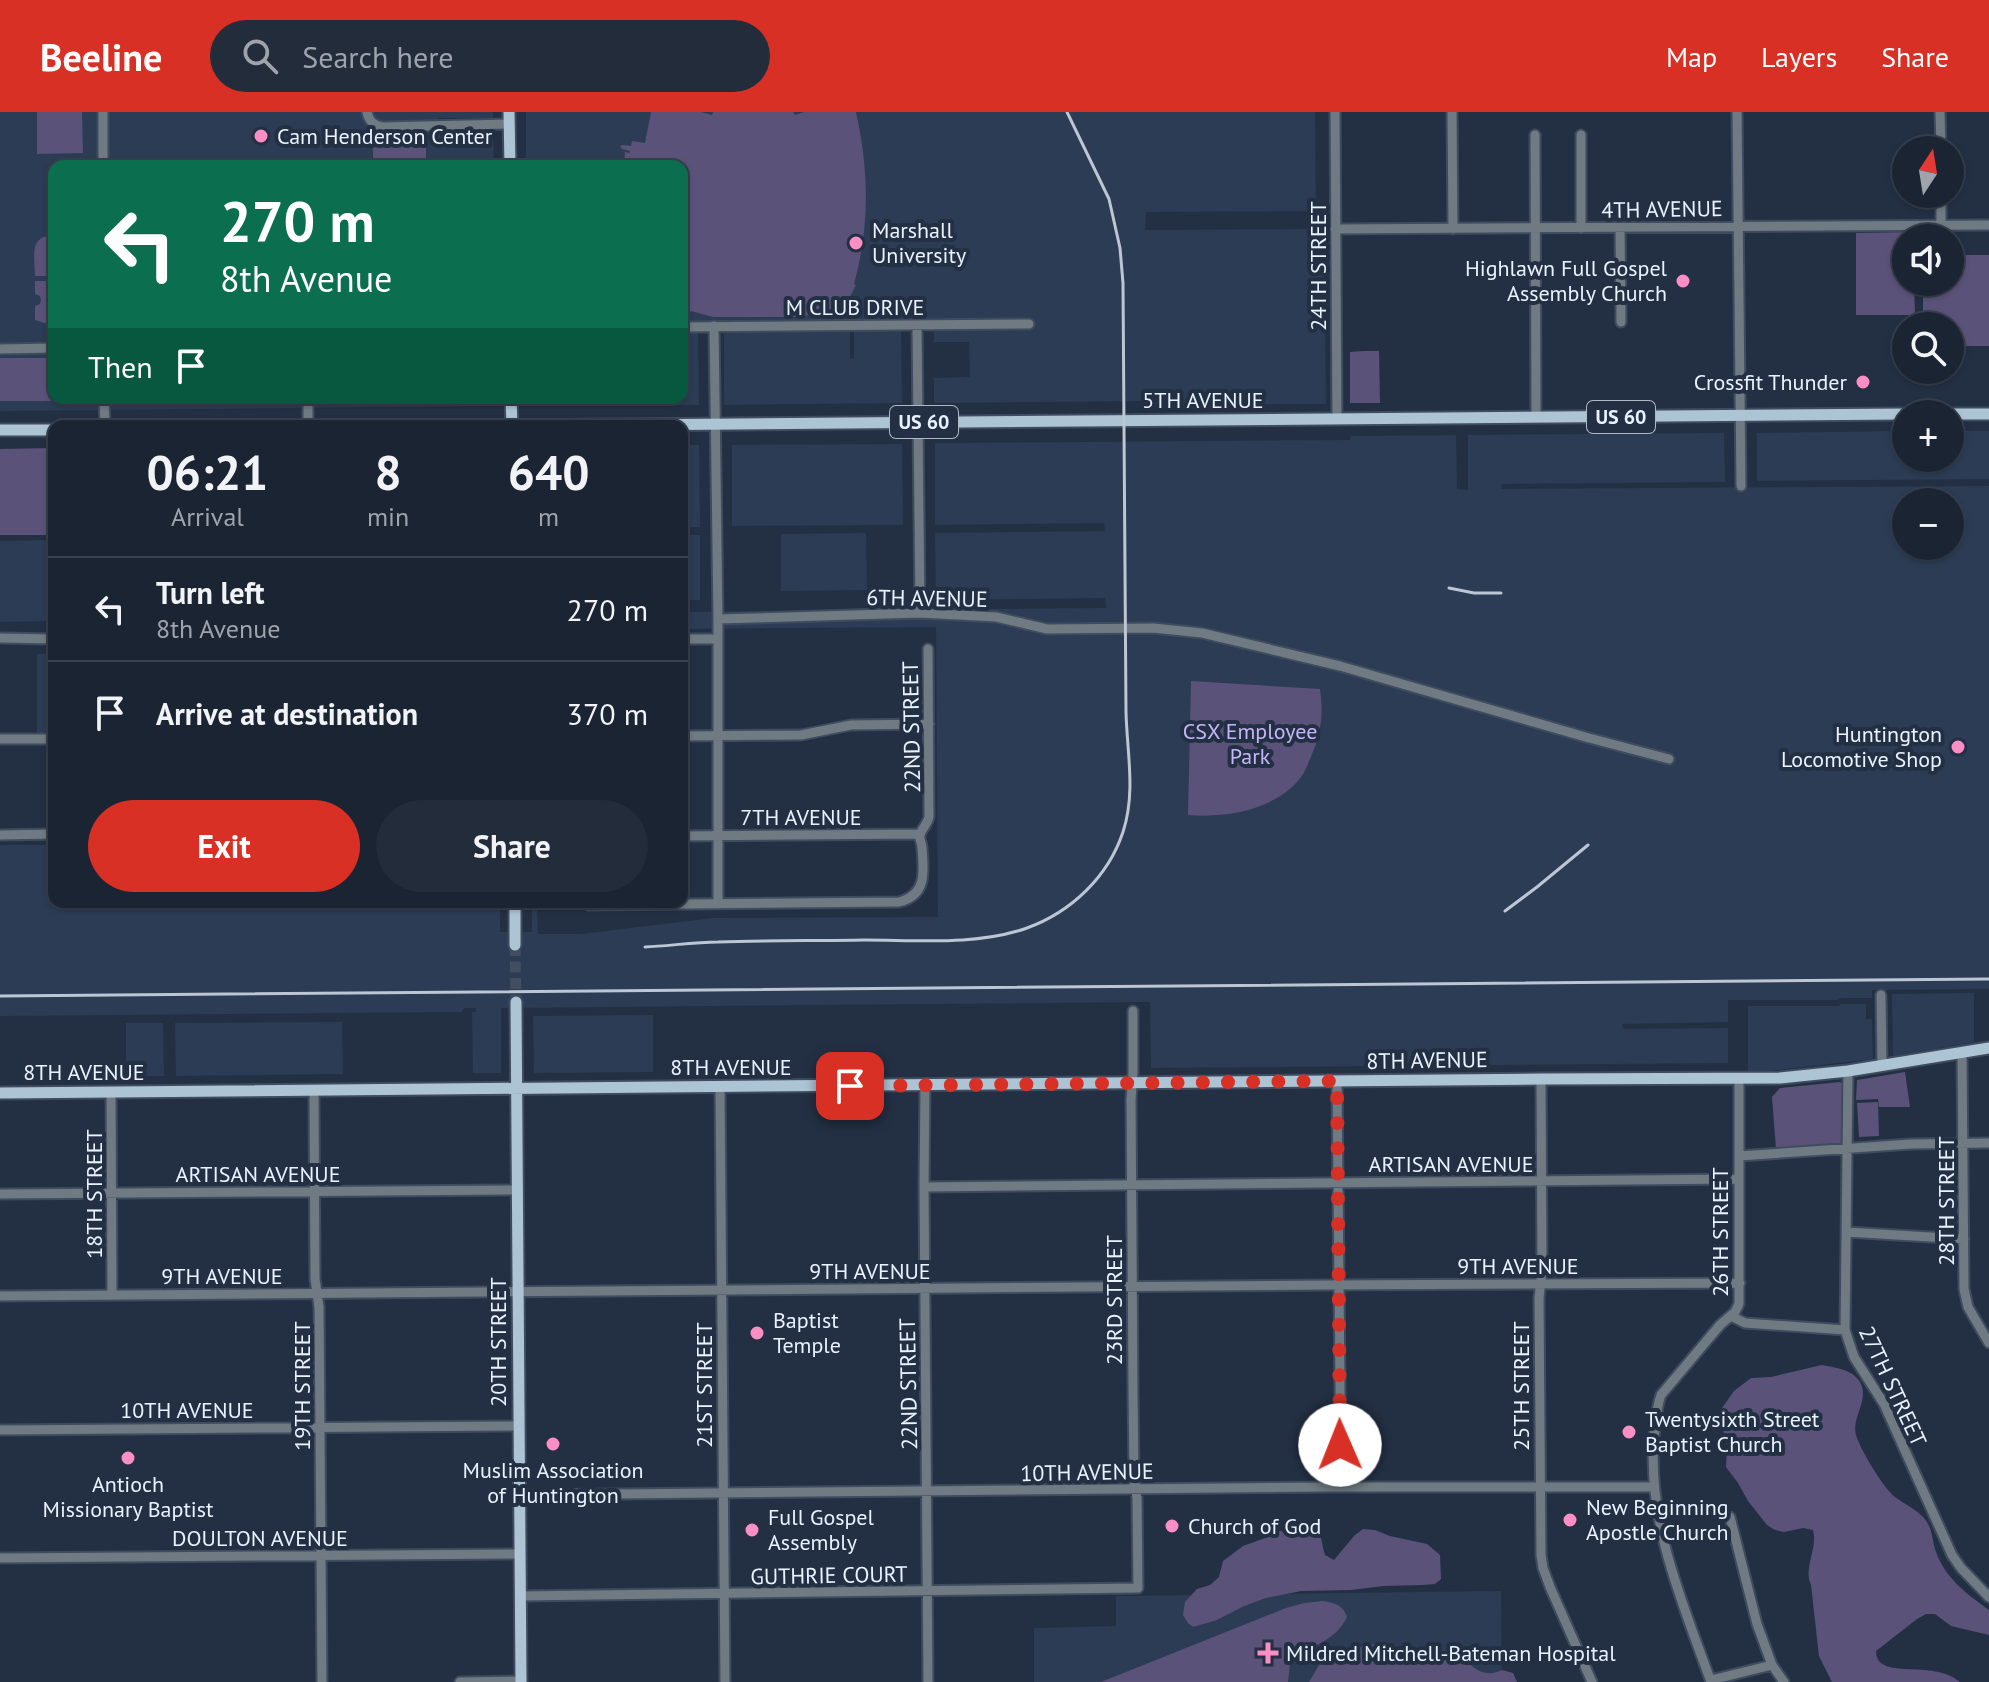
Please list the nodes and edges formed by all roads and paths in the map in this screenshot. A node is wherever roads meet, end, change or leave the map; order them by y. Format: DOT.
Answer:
graph roads {
  1 [pos="103,112"];
  2 [pos="367,112"];
  3 [pos="1335,112"];
  4 [pos="1452,112"];
  5 [pos="1737,112"];
  6 [pos="1940,112"];
  7 [pos="509,118"];
  8 [pos="1535,135"];
  9 [pos="1581,135"];
  10 [pos="1941,136"];
  11 [pos="103,160"];
  12 [pos="510,160"];
  13 [pos="1892,225"];
  14 [pos="1964,225"];
  15 [pos="1989,225"];
  16 [pos="1738,227"];
  17 [pos="1535,228"];
  18 [pos="1581,228"];
  19 [pos="1620,228"];
  20 [pos="1335,229"];
  21 [pos="1453,229"];
  22 [pos="1621,322"];
  23 [pos="1029,324"];
  24 [pos="917,325"];
  25 [pos="714,326"];
  26 [pos="688,327"];
  27 [pos="48,348"];
  28 [pos="0,349"];
  29 [pos="1892,414"];
  30 [pos="1964,414"];
  31 [pos="1989,414"];
  32 [pos="1739,416"];
  33 [pos="1536,417"];
  34 [pos="1337,419"];
  35 [pos="918,422"];
  36 [pos="688,424"];
  37 [pos="715,424"];
  38 [pos="0,430"];
  39 [pos="48,430"];
  40 [pos="1741,486"];
  41 [pos="920,613"];
  42 [pos="718,619"];
  43 [pos="0,638"];
  44 [pos="48,639"];
  45 [pos="688,639"];
  46 [pos="717,639"];
  47 [pos="928,649"];
  48 [pos="929,724"];
  49 [pos="688,736"];
  50 [pos="718,736"];
  51 [pos="0,739"];
  52 [pos="48,739"];
  53 [pos="1669,759"];
  54 [pos="48,834"];
  55 [pos="920,834"];
  56 [pos="0,835"];
  57 [pos="718,835"];
  58 [pos="688,836"];
  59 [pos="688,903"];
  60 [pos="718,903"];
  61 [pos="515,908"];
  62 [pos="515,945"];
  63 [pos="1881,995"];
  64 [pos="516,1002"];
  65 [pos="1133,1011"];
  66 [pos="1989,1048"];
  67 [pos="1962,1052"];
  68 [pos="1882,1066"];
  69 [pos="1848,1071"];
  70 [pos="1541,1079"];
  71 [pos="1739,1079"];
  72 [pos="1337,1081"];
  73 [pos="1132,1084"];
  74 [pos="925,1085"];
  75 [pos="720,1087"];
  76 [pos="516,1088"];
  77 [pos="314,1091"];
  78 [pos="111,1092"];
  79 [pos="0,1093"];
  80 [pos="1964,1143"];
  81 [pos="1989,1143"];
  82 [pos="1847,1149"];
  83 [pos="1739,1156"];
  84 [pos="1739,1179"];
  85 [pos="1541,1181"];
  86 [pos="1339,1183"];
  87 [pos="1131,1185"];
  88 [pos="924,1187"];
  89 [pos="517,1190"];
  90 [pos="315,1192"];
  91 [pos="112,1193"];
  92 [pos="0,1194"];
  93 [pos="1846,1232"];
  94 [pos="1964,1239"];
  95 [pos="1740,1283"];
  96 [pos="1540,1284"];
  97 [pos="1339,1285"];
  98 [pos="1132,1286"];
  99 [pos="925,1288"];
  100 [pos="722,1290"];
  101 [pos="518,1292"];
  102 [pos="317,1293"];
  103 [pos="112,1295"];
  104 [pos="0,1296"];
  105 [pos="1731,1316"];
  106 [pos="1845,1330"];
  107 [pos="1989,1343"];
  108 [pos="519,1426"];
  109 [pos="319,1427"];
  110 [pos="0,1430"];
  111 [pos="1341,1487"];
  112 [pos="1540,1487"];
  113 [pos="1654,1487"];
  114 [pos="1136,1489"];
  115 [pos="927,1491"];
  116 [pos="723,1493"];
  117 [pos="520,1495"];
  118 [pos="1730,1517"];
  119 [pos="520,1554"];
  120 [pos="321,1555"];
  121 [pos="0,1558"];
  122 [pos="1138,1588"];
  123 [pos="927,1592"];
  124 [pos="723,1594"];
  125 [pos="520,1596"];
  126 [pos="1989,1597"];
  127 [pos="1772,1665"];
  128 [pos="1711,1681"];
  129 [pos="322,1682"];
  130 [pos="460,1682"];
  131 [pos="521,1682"];
  132 [pos="725,1682"];
  133 [pos="928,1682"];
  134 [pos="1592,1682"];
  135 [pos="1784,1682"];
  1 -- 11 [label="street"];
  2 -- 7 [label="street"];
  3 -- 20 [label="street, 24TH STREET"];
  4 -- 21 [label="street"];
  5 -- 16 [label="street"];
  6 -- 10 [label="street"];
  7 -- 12 [label="main road"];
  8 -- 17 [label="street"];
  9 -- 18 [label="street"];
  13 -- 16 [label="street, 4TH AVENUE"];
  14 -- 15 [label="street, 4TH AVENUE"];
  16 -- 19 [label="street, 4TH AVENUE"];
  16 -- 32 [label="street"];
  17 -- 18 [label="street, 4TH AVENUE"];
  17 -- 21 [label="street, 4TH AVENUE"];
  17 -- 33 [label="street"];
  18 -- 19 [label="street, 4TH AVENUE"];
  19 -- 22 [label="street"];
  20 -- 21 [label="street, 4TH AVENUE"];
  20 -- 34 [label="street, 24TH STREET"];
  23 -- 24 [label="street, M CLUB DRIVE"];
  24 -- 25 [label="street, M CLUB DRIVE"];
  24 -- 35 [label="street"];
  25 -- 26 [label="street, M CLUB DRIVE"];
  25 -- 37 [label="street"];
  27 -- 28 [label="street"];
  29 -- 32 [label="main road, 5TH AVENUE / US 60"];
  30 -- 31 [label="main road"];
  32 -- 33 [label="main road, 5TH AVENUE / US 60"];
  32 -- 40 [label="street"];
  33 -- 34 [label="main road, 5TH AVENUE / US 60"];
  34 -- 35 [label="main road, 5TH AVENUE / US 60"];
  35 -- 37 [label="main road, 5TH AVENUE / US 60"];
  35 -- 41 [label="street"];
  36 -- 37 [label="main road, 5TH AVENUE / US 60"];
  37 -- 42 [label="street"];
  38 -- 39 [label="main road"];
  41 -- 42 [label="street, 6TH AVENUE"];
  41 -- 53 [label="street, 6TH AVENUE"];
  42 -- 46 [label="street"];
  43 -- 44 [label="street"];
  45 -- 46 [label="street"];
  46 -- 50 [label="street"];
  47 -- 48 [label="street, 22ND STREET"];
  48 -- 50 [label="street"];
  48 -- 55 [label="street, 22ND STREET"];
  49 -- 50 [label="street"];
  50 -- 57 [label="street"];
  51 -- 52 [label="street"];
  54 -- 56 [label="street"];
  55 -- 57 [label="street, 7TH AVENUE"];
  55 -- 60 [label="street, 22ND STREET"];
  57 -- 58 [label="street, 7TH AVENUE"];
  57 -- 60 [label="street"];
  59 -- 60 [label="street"];
  61 -- 62 [label="main road"];
  63 -- 68 [label="street"];
  64 -- 76 [label="main road, 20TH STREET"];
  65 -- 73 [label="street, 23RD STREET"];
  66 -- 67 [label="main road, 8TH AVENUE"];
  67 -- 68 [label="main road, 8TH AVENUE"];
  67 -- 80 [label="street, 28TH STREET"];
  68 -- 69 [label="main road, 8TH AVENUE"];
  69 -- 71 [label="main road, 8TH AVENUE"];
  69 -- 82 [label="street, 27TH STREET"];
  70 -- 71 [label="main road, 8TH AVENUE"];
  70 -- 72 [label="main road, 8TH AVENUE"];
  70 -- 85 [label="street, 25TH STREET"];
  71 -- 83 [label="street, 26TH STREET"];
  72 -- 73 [label="main road, 8TH AVENUE"];
  72 -- 86 [label="street"];
  73 -- 74 [label="main road, 8TH AVENUE"];
  73 -- 87 [label="street, 23RD STREET"];
  74 -- 75 [label="main road, 8TH AVENUE"];
  74 -- 88 [label="street, 22ND STREET"];
  75 -- 76 [label="main road, 8TH AVENUE"];
  75 -- 100 [label="street, 21ST STREET"];
  76 -- 77 [label="main road, 8TH AVENUE"];
  76 -- 89 [label="main road, 20TH STREET"];
  77 -- 78 [label="main road, 8TH AVENUE"];
  77 -- 90 [label="street, 19TH STREET"];
  78 -- 79 [label="main road, 8TH AVENUE"];
  78 -- 91 [label="street, 18TH STREET"];
  80 -- 81 [label="street"];
  80 -- 82 [label="street"];
  80 -- 94 [label="street, 28TH STREET"];
  82 -- 83 [label="street"];
  82 -- 93 [label="street, 27TH STREET"];
  83 -- 84 [label="street, 26TH STREET"];
  84 -- 85 [label="street, ARTISAN AVENUE"];
  84 -- 95 [label="street, 26TH STREET"];
  85 -- 86 [label="street, ARTISAN AVENUE"];
  85 -- 96 [label="street, 25TH STREET"];
  86 -- 87 [label="street, ARTISAN AVENUE"];
  86 -- 97 [label="street"];
  87 -- 88 [label="street, ARTISAN AVENUE"];
  87 -- 98 [label="street, 23RD STREET"];
  88 -- 99 [label="street, 22ND STREET"];
  89 -- 90 [label="street, ARTISAN AVENUE"];
  89 -- 101 [label="main road, 20TH STREET"];
  90 -- 91 [label="street, ARTISAN AVENUE"];
  90 -- 102 [label="street, 19TH STREET"];
  91 -- 92 [label="street, ARTISAN AVENUE"];
  91 -- 103 [label="street, 18TH STREET"];
  93 -- 94 [label="street"];
  93 -- 106 [label="street, 27TH STREET"];
  94 -- 107 [label="street, 28TH STREET"];
  95 -- 96 [label="street, 9TH AVENUE"];
  95 -- 105 [label="street, 26TH STREET"];
  96 -- 97 [label="street, 9TH AVENUE"];
  96 -- 112 [label="street, 25TH STREET"];
  97 -- 98 [label="street, 9TH AVENUE"];
  97 -- 111 [label="street"];
  98 -- 99 [label="street, 9TH AVENUE"];
  98 -- 114 [label="street, 23RD STREET"];
  99 -- 100 [label="street, 9TH AVENUE"];
  99 -- 115 [label="street, 22ND STREET"];
  100 -- 101 [label="street, 9TH AVENUE"];
  100 -- 116 [label="street, 21ST STREET"];
  101 -- 102 [label="street, 9TH AVENUE"];
  101 -- 108 [label="main road, 20TH STREET"];
  102 -- 103 [label="street, 9TH AVENUE"];
  102 -- 109 [label="street, 19TH STREET"];
  103 -- 104 [label="street, 9TH AVENUE"];
  105 -- 106 [label="street"];
  105 -- 113 [label="street, 26TH STREET"];
  106 -- 126 [label="street, 27TH STREET"];
  108 -- 109 [label="street, 10TH AVENUE"];
  108 -- 117 [label="main road, 20TH STREET"];
  109 -- 110 [label="street, 10TH AVENUE"];
  109 -- 120 [label="street, 19TH STREET"];
  111 -- 112 [label="street, 10TH AVENUE"];
  111 -- 114 [label="street, 10TH AVENUE"];
  112 -- 113 [label="street, 10TH AVENUE"];
  112 -- 134 [label="street, 25TH STREET"];
  113 -- 128 [label="street, 26TH STREET"];
  114 -- 115 [label="street, 10TH AVENUE"];
  114 -- 122 [label="street, 23RD STREET"];
  115 -- 116 [label="street, 10TH AVENUE"];
  115 -- 123 [label="street, 22ND STREET"];
  116 -- 117 [label="street, 10TH AVENUE"];
  116 -- 124 [label="street, 21ST STREET"];
  117 -- 119 [label="main road, 20TH STREET"];
  118 -- 127 [label="street"];
  119 -- 120 [label="street, DOULTON AVENUE"];
  119 -- 125 [label="main road, 20TH STREET"];
  120 -- 121 [label="street, DOULTON AVENUE"];
  120 -- 129 [label="street, 19TH STREET"];
  122 -- 123 [label="street, GUTHRIE COURT"];
  123 -- 124 [label="street, GUTHRIE COURT"];
  123 -- 133 [label="street, 22ND STREET"];
  124 -- 125 [label="street, GUTHRIE COURT"];
  124 -- 132 [label="street, 21ST STREET"];
  125 -- 131 [label="main road, 20TH STREET"];
  127 -- 128 [label="street"];
  127 -- 135 [label="street"];
  130 -- 131 [label="street"];
}
